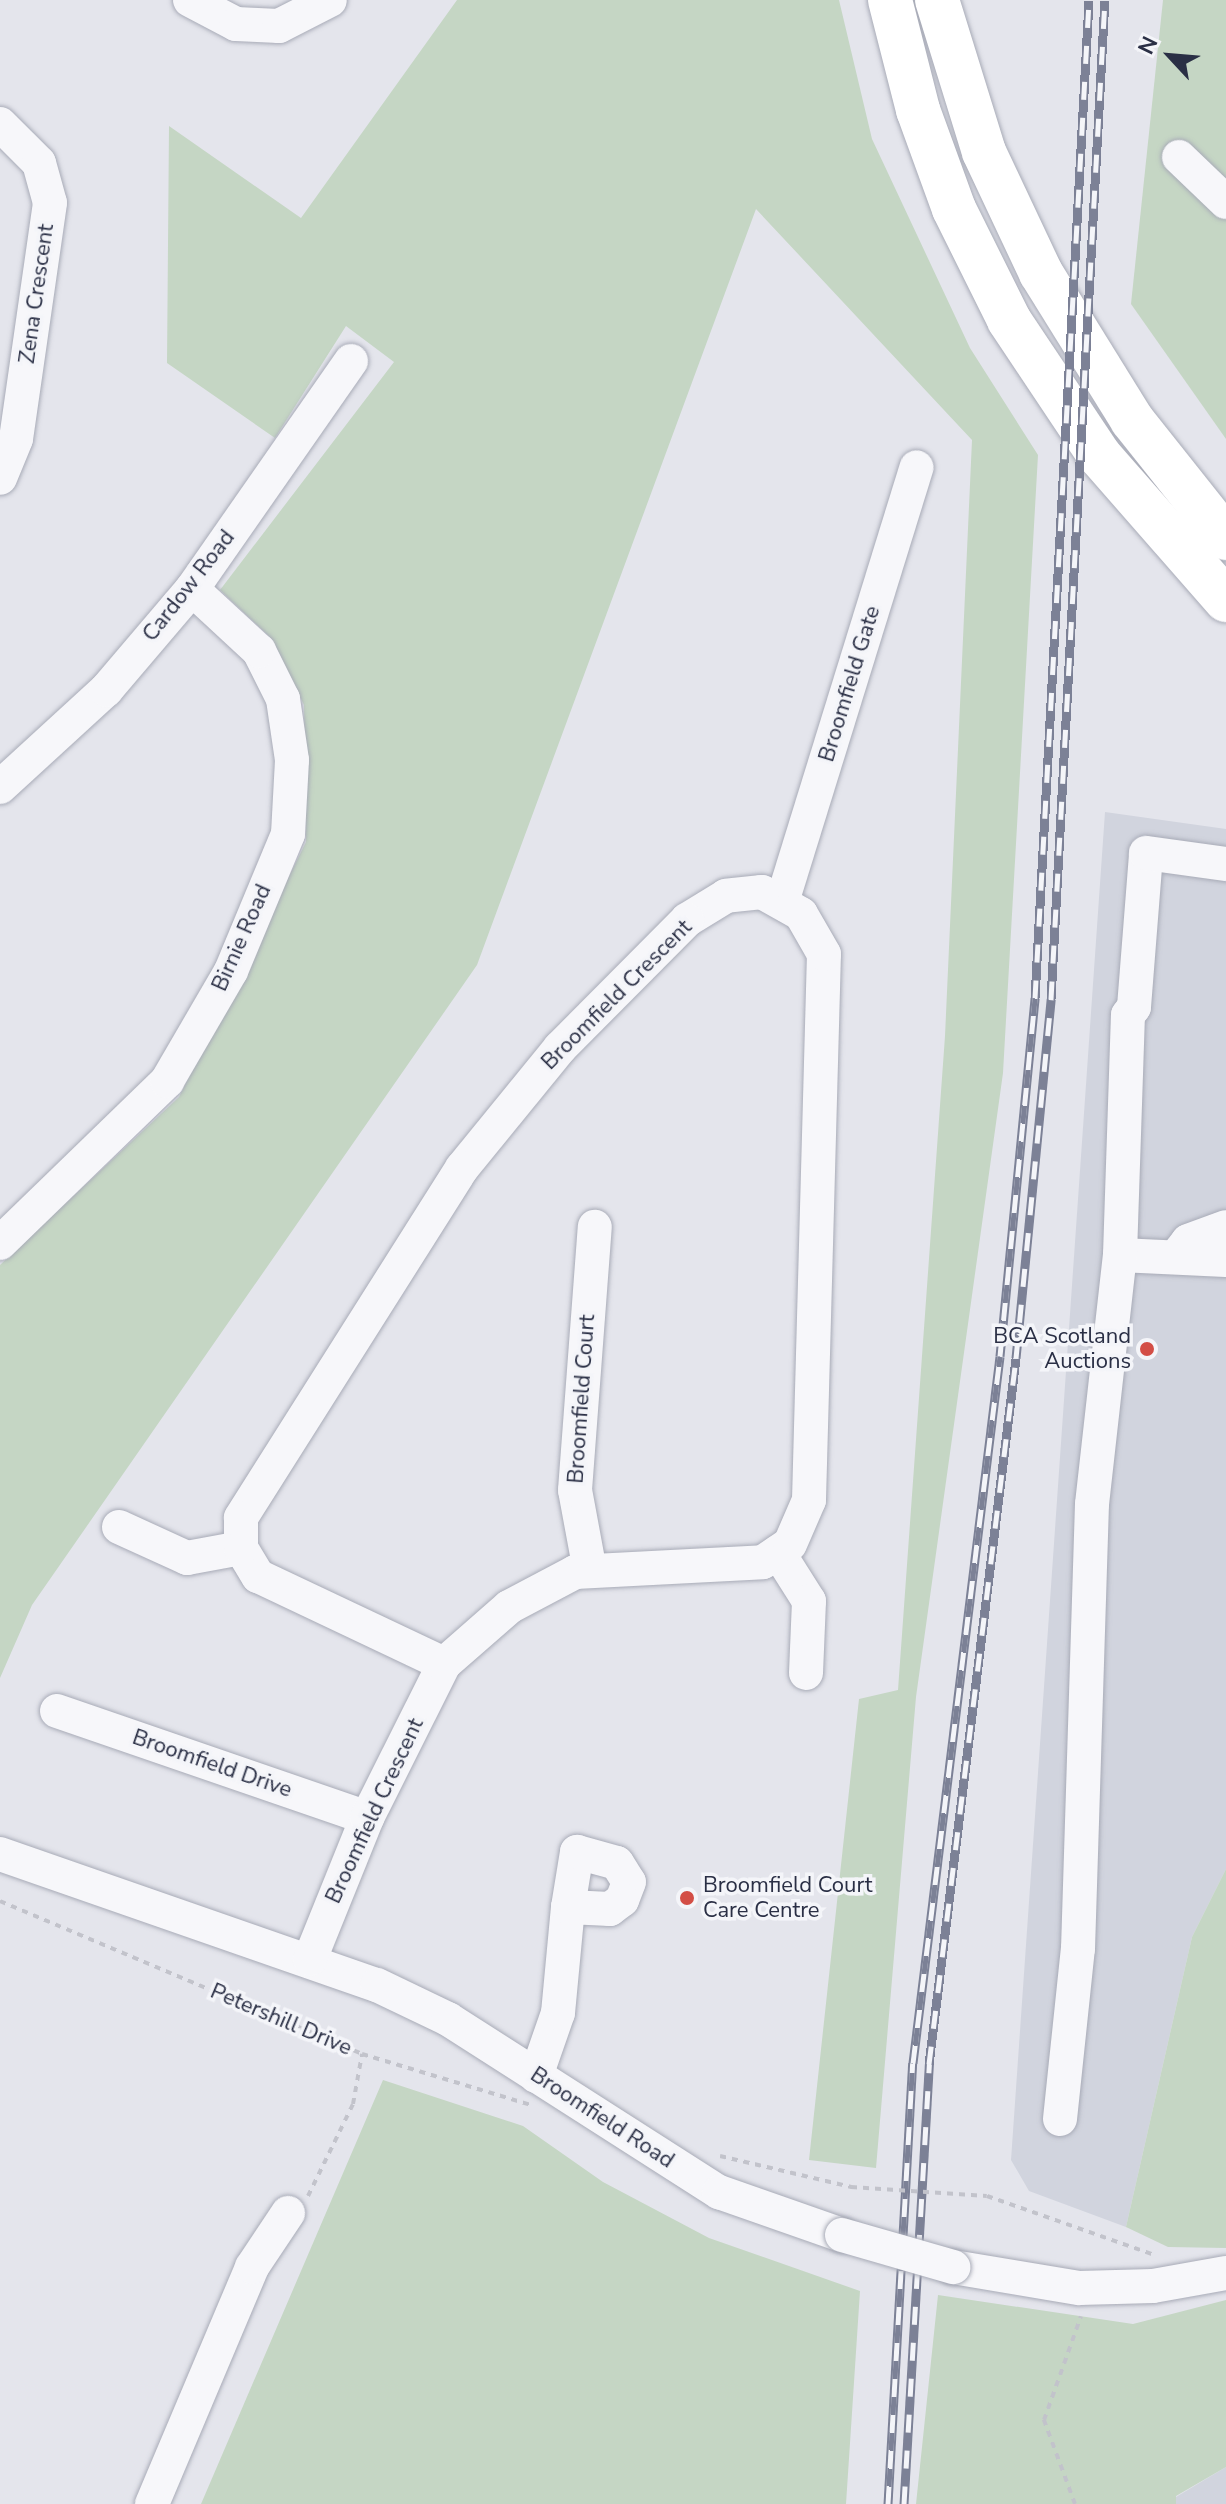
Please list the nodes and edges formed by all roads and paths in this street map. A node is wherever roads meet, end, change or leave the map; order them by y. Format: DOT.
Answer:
graph roads {
  1 [pos="190,0"];
  2 [pos="330,0"];
  3 [pos="890,0"];
  4 [pos="937,0"];
  5 [pos="0,124"];
  6 [pos="1179,157"];
  7 [pos="1226,202"];
  8 [pos="351,361"];
  9 [pos="917,467"];
  10 [pos="0,478"];
  11 [pos="1226,538"];
  12 [pos="192,589"];
  13 [pos="1226,600"];
  14 [pos="1,784"];
  15 [pos="1226,864"];
  16 [pos="782,902"];
  17 [pos="595,1227"];
  18 [pos="1226,1227"];
  19 [pos="0,1243"];
  20 [pos="1120,1255"];
  21 [pos="1176,1258"];
  22 [pos="1226,1260"];
  23 [pos="119,1527"];
  24 [pos="241,1548"];
  25 [pos="778,1552"];
  26 [pos="590,1571"];
  27 [pos="444,1664"];
  28 [pos="806,1673"];
  29 [pos="57,1711"];
  30 [pos="367,1818"];
  31 [pos="0,1854"];
  32 [pos="0,1901"];
  33 [pos="568,1907"];
  34 [pos="310,1959"];
  35 [pos="362,2054"];
  36 [pos="543,2081"];
  37 [pos="1060,2119"];
  38 [pos="715,2155"];
  39 [pos="288,2213"];
  40 [pos="1218,2274"];
  41 [pos="1091,2288"];
  42 [pos="152,2504"];
  43 [pos="1075,2504"];
  1 -- 2 [label="street"];
  3 -- 13 [label="highway"];
  4 -- 11 [label="highway"];
  5 -- 10 [label="street, Zena Crescent"];
  6 -- 7 [label="street"];
  8 -- 12 [label="street, Cardow Road"];
  9 -- 16 [label="street, Broomfield Gate"];
  12 -- 14 [label="street, Cardow Road"];
  12 -- 19 [label="street, Birnie Road"];
  15 -- 20 [label="street"];
  16 -- 24 [label="street, Broomfield Crescent"];
  16 -- 25 [label="street"];
  17 -- 26 [label="street, Broomfield Court"];
  18 -- 21 [label="street"];
  20 -- 21 [label="street"];
  20 -- 37 [label="street"];
  21 -- 22 [label="street"];
  23 -- 24 [label="street"];
  24 -- 27 [label="street"];
  25 -- 26 [label="street, Broomfield Crescent"];
  25 -- 28 [label="street"];
  26 -- 27 [label="street, Broomfield Crescent"];
  27 -- 30 [label="street, Broomfield Crescent"];
  29 -- 30 [label="street, Broomfield Drive"];
  30 -- 34 [label="street, Broomfield Crescent"];
  31 -- 34 [label="street, Broomfield Road"];
  32 -- 35 [label="path, Petershill Drive"];
  33 -- 33 [label="street"];
  33 -- 36 [label="street"];
  34 -- 36 [label="street, Broomfield Road"];
  35 -- 36 [label="path"];
  35 -- 39 [label="path, Petershill Drive"];
  36 -- 41 [label="street, Broomfield Road, bridge"];
  38 -- 40 [label="path, bridge"];
  39 -- 42 [label="street"];
  40 -- 41 [label="street, Broomfield Road"];
  41 -- 43 [label="path"];
}
